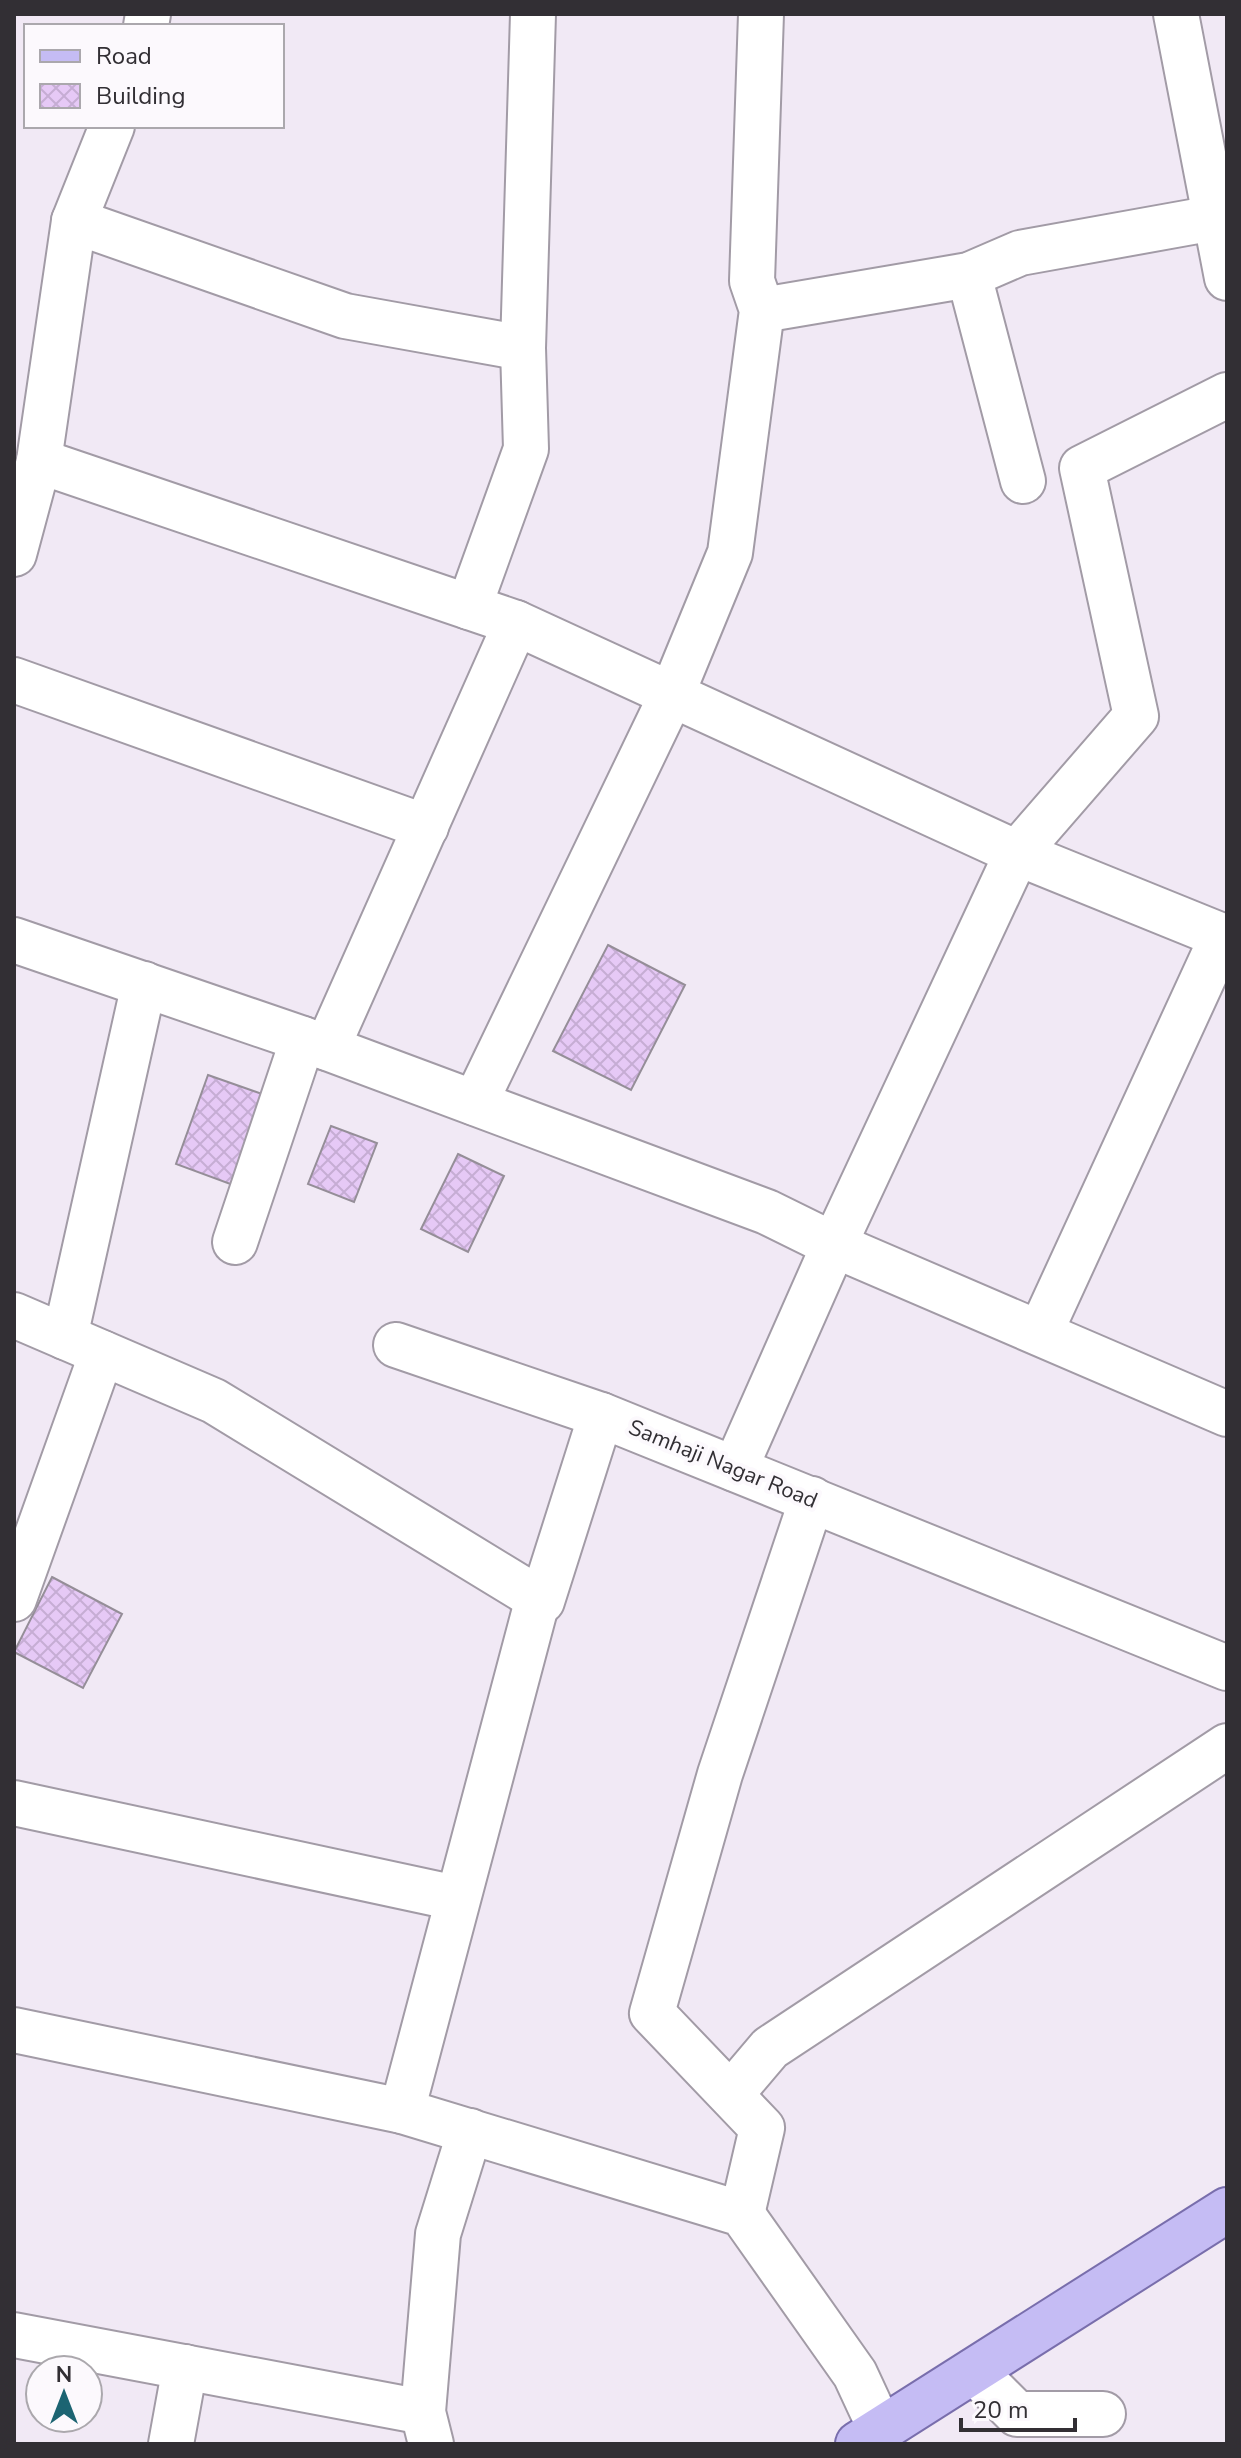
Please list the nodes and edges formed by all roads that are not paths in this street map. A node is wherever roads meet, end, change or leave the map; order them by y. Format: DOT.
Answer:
graph roads {
  1 [pos="533,14"];
  2 [pos="761,14"];
  3 [pos="1176,14"];
  4 [pos="111,128"];
  5 [pos="1214,218"];
  6 [pos="74,221"];
  7 [pos="969,275"];
  8 [pos="1227,278"];
  9 [pos="762,310"];
  10 [pos="523,348"];
  11 [pos="1227,395"];
  12 [pos="39,461"];
  13 [pos="1023,481"];
  14 [pos="14,554"];
  15 [pos="469,607"];
  16 [pos="516,623"];
  17 [pos="14,680"];
  18 [pos="672,694"];
  19 [pos="426,827"];
  20 [pos="1017,853"];
  21 [pos="1224,938"];
  22 [pos="14,940"];
  23 [pos="144,984"];
  24 [pos="315,1044"];
  25 [pos="475,1103"];
  26 [pos="235,1242"];
  27 [pos="834,1245"];
  28 [pos="14,1315"];
  29 [pos="1040,1333"];
  30 [pos="83,1345"];
  31 [pos="396,1345"];
  32 [pos="1227,1414"];
  33 [pos="601,1415"];
  34 [pos="735,1469"];
  35 [pos="812,1499"];
  36 [pos="538,1598"];
  37 [pos="14,1599"];
  38 [pos="1227,1668"];
  39 [pos="1227,1746"];
  40 [pos="14,1803"];
  41 [pos="456,1898"];
  42 [pos="14,2030"];
  43 [pos="731,2094"];
  44 [pos="402,2111"];
  45 [pos="470,2131"];
  46 [pos="1227,2210"];
  47 [pos="742,2214"];
  48 [pos="14,2335"];
  49 [pos="185,2367"];
  50 [pos="974,2371"];
  51 [pos="1103,2414"];
  52 [pos="427,2428"];
  53 [pos="870,2437"];
  54 [pos="171,2444"];
  1 -- 10 [label="street"];
  2 -- 9 [label="street"];
  3 -- 5 [label="street"];
  4 -- 6 [label="street"];
  5 -- 7 [label="street"];
  5 -- 8 [label="street"];
  6 -- 10 [label="street"];
  6 -- 12 [label="street"];
  7 -- 9 [label="street"];
  7 -- 13 [label="street"];
  9 -- 18 [label="street"];
  10 -- 15 [label="street"];
  11 -- 20 [label="street"];
  12 -- 14 [label="street"];
  12 -- 15 [label="street"];
  15 -- 16 [label="street"];
  16 -- 18 [label="street"];
  16 -- 19 [label="street"];
  17 -- 19 [label="street"];
  18 -- 20 [label="street"];
  18 -- 25 [label="street"];
  19 -- 24 [label="street"];
  20 -- 21 [label="street"];
  20 -- 27 [label="street"];
  21 -- 29 [label="street"];
  22 -- 23 [label="street"];
  23 -- 24 [label="street"];
  23 -- 30 [label="street"];
  24 -- 25 [label="street"];
  24 -- 26 [label="street"];
  25 -- 27 [label="street"];
  27 -- 29 [label="street"];
  27 -- 34 [label="street"];
  28 -- 30 [label="street"];
  29 -- 32 [label="street"];
  30 -- 36 [label="street"];
  30 -- 37 [label="street"];
  31 -- 33 [label="street"];
  33 -- 34 [label="street, Samhaji Nagar Road"];
  33 -- 36 [label="street, Samhaji Nagar Road"];
  34 -- 35 [label="street, Samhaji Nagar Road"];
  35 -- 38 [label="street, Samhaji Nagar Road"];
  35 -- 43 [label="street"];
  36 -- 41 [label="street, Samhaji Nagar Road"];
  39 -- 43 [label="street"];
  40 -- 41 [label="street"];
  41 -- 44 [label="street, Samhaji Nagar Road"];
  42 -- 44 [label="street"];
  43 -- 47 [label="street"];
  44 -- 45 [label="street"];
  45 -- 47 [label="street"];
  45 -- 52 [label="street"];
  46 -- 50 [label="main road"];
  47 -- 53 [label="street"];
  48 -- 49 [label="street"];
  49 -- 52 [label="street"];
  49 -- 54 [label="street"];
  50 -- 51 [label="street"];
  50 -- 53 [label="main road"];
}
